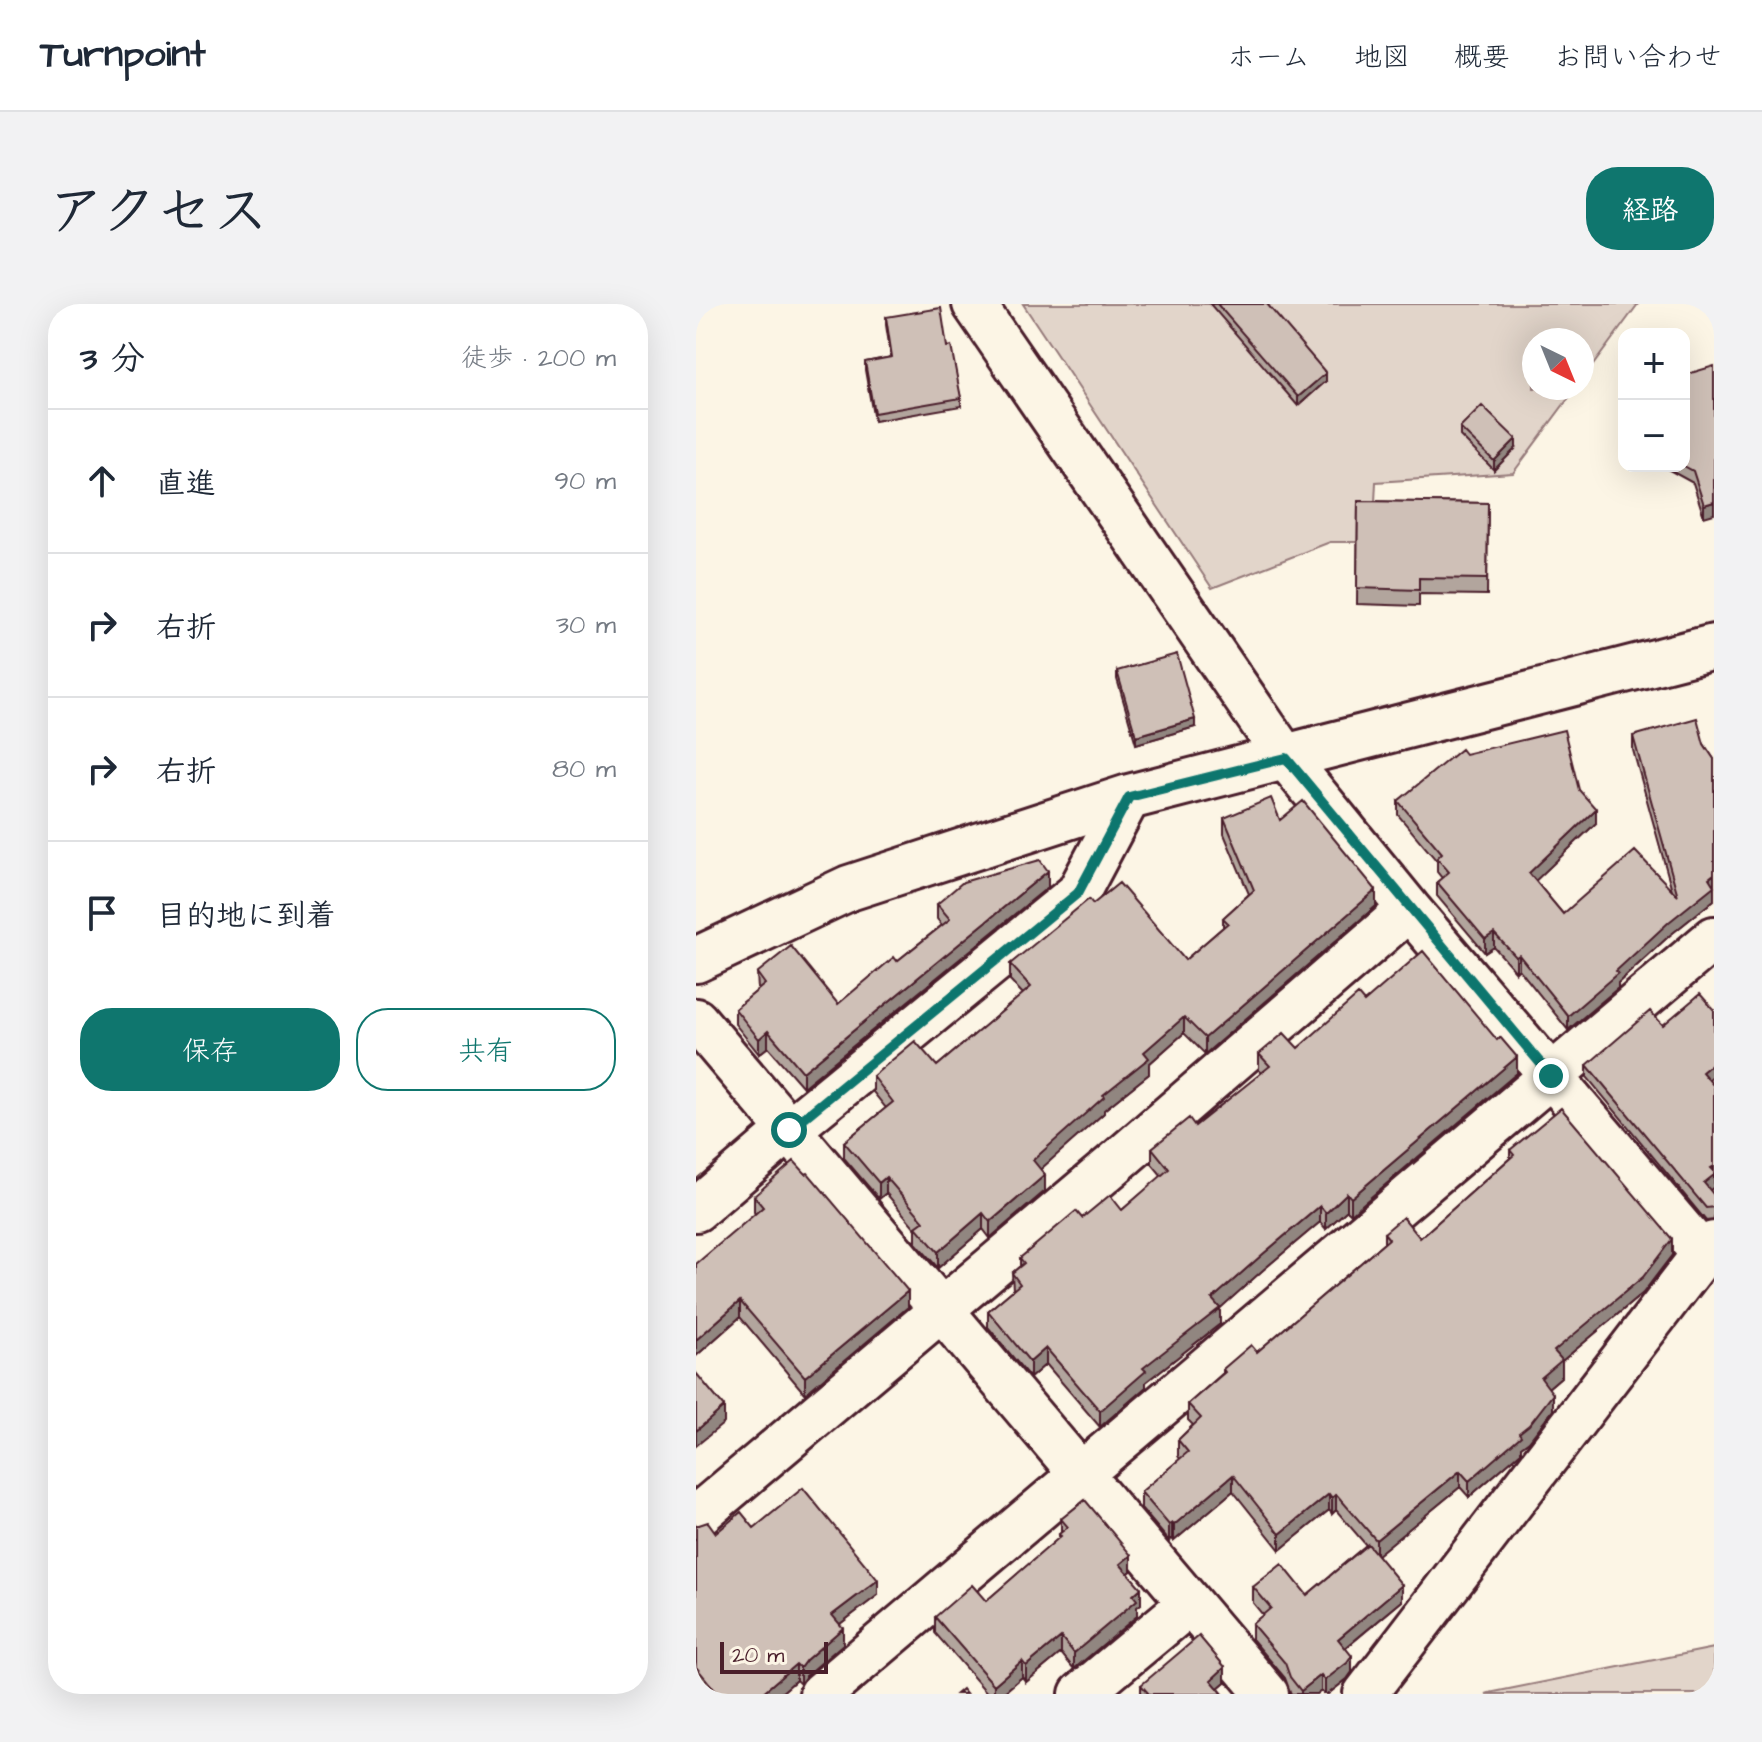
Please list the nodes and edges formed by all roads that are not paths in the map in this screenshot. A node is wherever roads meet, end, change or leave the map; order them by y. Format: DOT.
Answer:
graph roads {
  1 [pos="974,304"];
  2 [pos="1714,647"];
  3 [pos="1286,758"];
  4 [pos="1129,797"];
  5 [pos="1409,909"];
  6 [pos="1714,938"];
  7 [pos="696,960"];
  8 [pos="696,1020"];
  9 [pos="1551,1076"];
  10 [pos="789,1130"];
  11 [pos="696,1210"];
  12 [pos="1708,1249"];
  13 [pos="942,1310"];
  14 [pos="1081,1477"];
  15 [pos="696,1517"];
  16 [pos="1189,1604"];
  17 [pos="821,1694"];
  18 [pos="1081,1694"];
  19 [pos="1267,1694"];
  20 [pos="1365,1694"];
  1 -- 3 [label="street"];
  2 -- 3 [label="main road"];
  3 -- 4 [label="main road"];
  3 -- 5 [label="street"];
  4 -- 7 [label="main road"];
  4 -- 10 [label="street"];
  5 -- 9 [label="street"];
  5 -- 13 [label="street"];
  6 -- 9 [label="street"];
  8 -- 10 [label="street"];
  9 -- 12 [label="street"];
  9 -- 14 [label="street"];
  10 -- 11 [label="street"];
  10 -- 13 [label="street"];
  12 -- 20 [label="street"];
  13 -- 14 [label="street"];
  13 -- 15 [label="street"];
  14 -- 16 [label="street"];
  14 -- 17 [label="street"];
  16 -- 18 [label="street"];
  16 -- 19 [label="street"];
}
